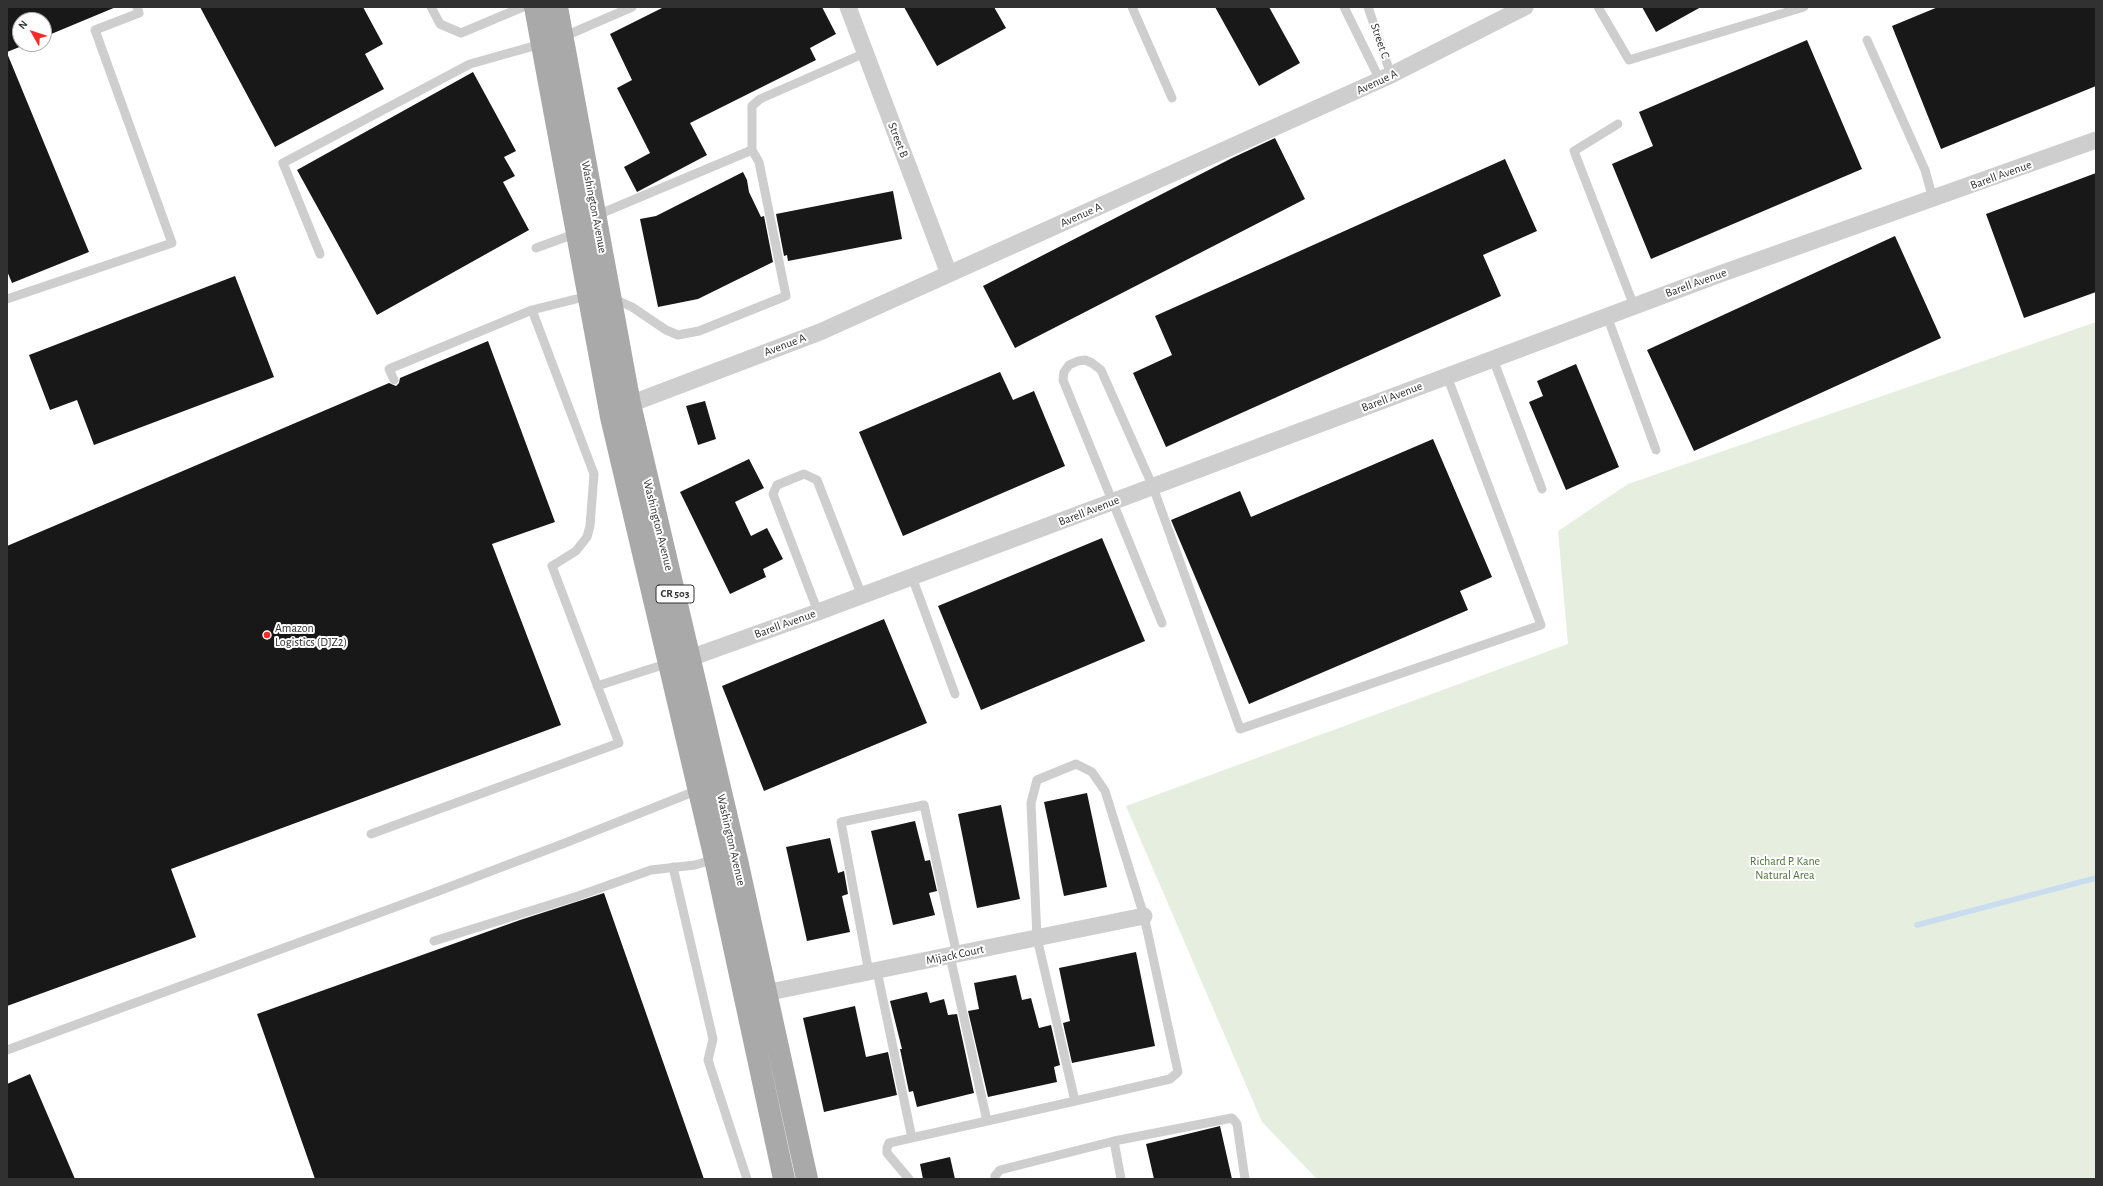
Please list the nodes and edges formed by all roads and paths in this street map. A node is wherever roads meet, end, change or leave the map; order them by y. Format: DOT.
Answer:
graph roads {
  1 [pos="137,7"];
  2 [pos="431,7"];
  3 [pos="523,7"];
  4 [pos="535,7"];
  5 [pos="557,7"];
  6 [pos="632,7"];
  7 [pos="848,7"];
  8 [pos="1132,7"];
  9 [pos="1344,7"];
  10 [pos="1368,7"];
  11 [pos="1525,7"];
  12 [pos="1598,7"];
  13 [pos="1804,7"];
  14 [pos="563,37"];
  15 [pos="1866,40"];
  16 [pos="541,44"];
  17 [pos="865,53"];
  18 [pos="1386,78"];
  19 [pos="1172,98"];
  20 [pos="1618,124"];
  21 [pos="2096,140"];
  22 [pos="752,150"];
  23 [pos="1932,199"];
  24 [pos="595,216"];
  25 [pos="577,233"];
  26 [pos="536,248"];
  27 [pos="320,254"];
  28 [pos="949,274"];
  29 [pos="589,296"];
  30 [pos="610,297"];
  31 [pos="7,299"];
  32 [pos="1634,306"];
  33 [pos="532,310"];
  34 [pos="1608,316"];
  35 [pos="1493,359"];
  36 [pos="1447,376"];
  37 [pos="394,380"];
  38 [pos="630,404"];
  39 [pos="1656,450"];
  40 [pos="1153,487"];
  41 [pos="1542,489"];
  42 [pos="1111,502"];
  43 [pos="912,577"];
  44 [pos="862,596"];
  45 [pos="818,612"];
  46 [pos="1162,623"];
  47 [pos="690,658"];
  48 [pos="669,663"];
  49 [pos="597,686"];
  50 [pos="955,694"];
  51 [pos="698,790"];
  52 [pos="371,834"];
  53 [pos="715,859"];
  54 [pos="673,867"];
  55 [pos="1144,916"];
  56 [pos="1037,938"];
  57 [pos="434,941"];
  58 [pos="954,955"];
  59 [pos="873,972"];
  60 [pos="765,993"];
  61 [pos="7,1050"];
  62 [pos="1075,1101"];
  63 [pos="987,1121"];
  64 [pos="912,1138"];
  65 [pos="1114,1141"];
  66 [pos="747,1179"];
  67 [pos="784,1179"];
  68 [pos="807,1179"];
  69 [pos="909,1179"];
  70 [pos="995,1179"];
  71 [pos="1121,1179"];
  72 [pos="1245,1179"];
  1 -- 31 [label="lane"];
  2 -- 3 [label="lane"];
  4 -- 16 [label="main road, Washington Avenue / CR 503"];
  5 -- 14 [label="main road, Washington Avenue / CR 503"];
  6 -- 14 [label="lane"];
  7 -- 17 [label="street, Street B"];
  8 -- 19 [label="lane"];
  9 -- 18 [label="lane"];
  10 -- 18 [label="lane, Street C"];
  11 -- 18 [label="street, Avenue A"];
  12 -- 13 [label="lane"];
  14 -- 24 [label="main road, Washington Avenue / CR 503"];
  15 -- 23 [label="lane"];
  16 -- 25 [label="main road, Washington Avenue / CR 503"];
  16 -- 27 [label="lane"];
  17 -- 22 [label="lane"];
  17 -- 28 [label="street, Street B"];
  18 -- 28 [label="street, Avenue A"];
  20 -- 32 [label="lane"];
  21 -- 23 [label="street, Barell Avenue"];
  22 -- 24 [label="lane"];
  22 -- 30 [label="lane"];
  23 -- 32 [label="street, Barell Avenue"];
  24 -- 30 [label="main road, Washington Avenue / CR 503"];
  25 -- 26 [label="lane"];
  25 -- 29 [label="main road, Washington Avenue / CR 503"];
  28 -- 38 [label="street, Avenue A"];
  29 -- 33 [label="lane"];
  29 -- 48 [label="main road, Washington Avenue / CR 503"];
  30 -- 38 [label="main road, Washington Avenue / CR 503"];
  32 -- 34 [label="street, Barell Avenue"];
  33 -- 37 [label="lane"];
  33 -- 49 [label="lane"];
  34 -- 35 [label="street, Barell Avenue"];
  34 -- 39 [label="lane"];
  35 -- 36 [label="street, Barell Avenue"];
  35 -- 41 [label="lane"];
  36 -- 40 [label="street, Barell Avenue"];
  36 -- 40 [label="lane"];
  38 -- 47 [label="main road, Washington Avenue / CR 503"];
  40 -- 42 [label="street, Barell Avenue"];
  40 -- 42 [label="lane"];
  42 -- 43 [label="street, Barell Avenue"];
  42 -- 46 [label="lane"];
  43 -- 44 [label="street, Barell Avenue"];
  43 -- 50 [label="lane"];
  44 -- 45 [label="street, Barell Avenue"];
  44 -- 45 [label="lane"];
  45 -- 47 [label="street, Barell Avenue"];
  47 -- 60 [label="main road, Washington Avenue / CR 503"];
  48 -- 49 [label="lane"];
  48 -- 51 [label="main road, Washington Avenue / CR 503"];
  49 -- 52 [label="lane"];
  51 -- 53 [label="main road, Washington Avenue / CR 503"];
  51 -- 61 [label="lane"];
  53 -- 54 [label="lane"];
  53 -- 67 [label="main road, Washington Avenue / CR 503"];
  54 -- 57 [label="lane"];
  54 -- 66 [label="lane"];
  55 -- 56 [label="street, Mijack Court"];
  55 -- 56 [label="lane"];
  55 -- 62 [label="lane"];
  56 -- 58 [label="street, Mijack Court"];
  56 -- 62 [label="lane"];
  58 -- 59 [label="street, Mijack Court"];
  58 -- 59 [label="lane"];
  58 -- 63 [label="lane"];
  59 -- 60 [label="street, Mijack Court"];
  59 -- 64 [label="lane"];
  60 -- 68 [label="main road, Washington Avenue / CR 503"];
  62 -- 63 [label="lane"];
  63 -- 64 [label="lane"];
  64 -- 69 [label="lane"];
  65 -- 70 [label="lane"];
  65 -- 71 [label="lane"];
  65 -- 72 [label="lane"];
}
